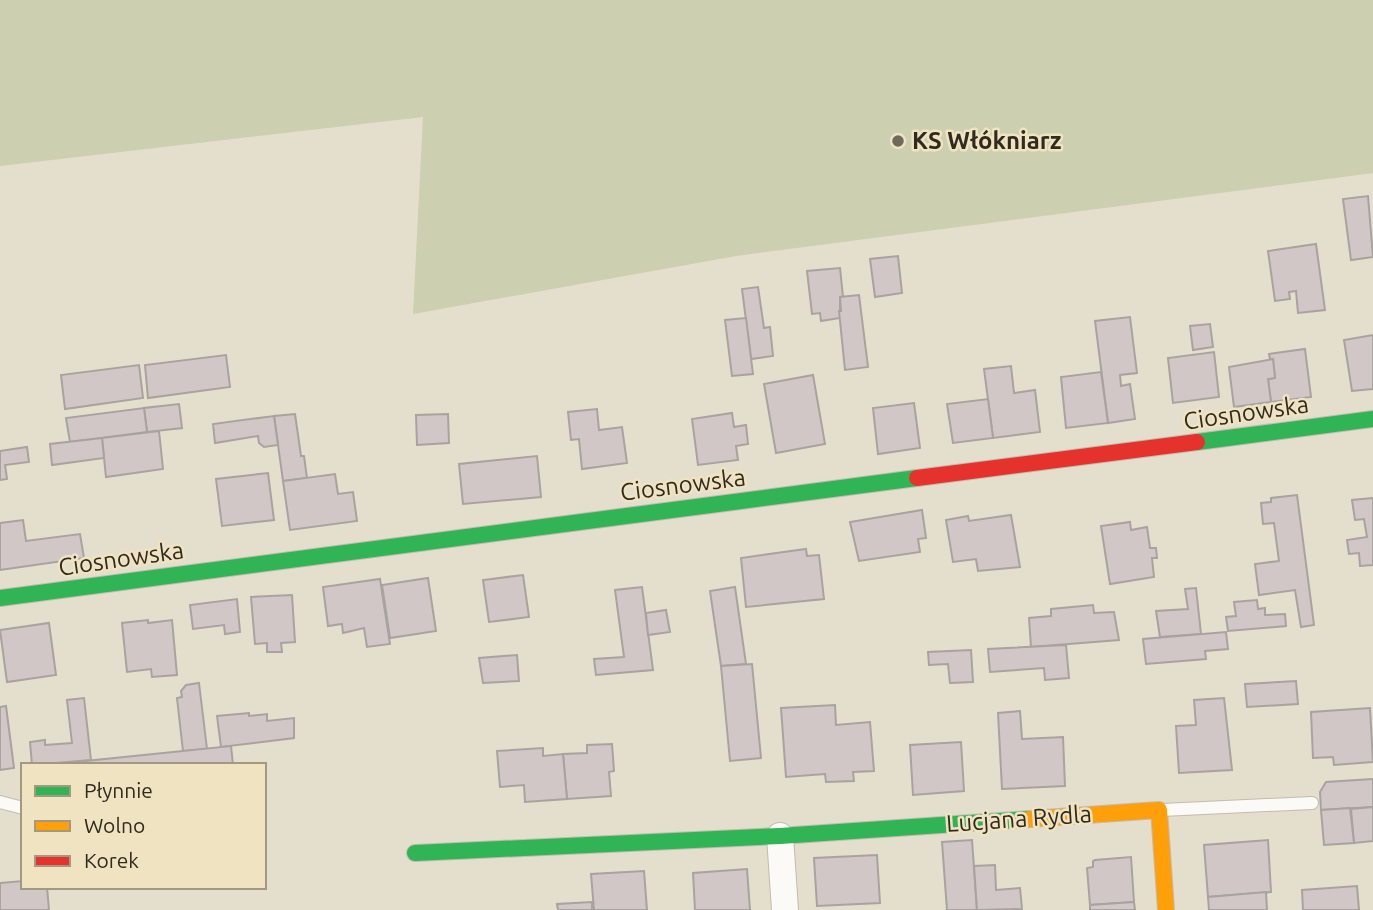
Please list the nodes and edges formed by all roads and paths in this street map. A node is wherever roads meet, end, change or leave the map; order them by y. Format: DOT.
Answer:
graph roads {
  1 [pos="1373,419"];
  2 [pos="0,598"];
  3 [pos="0,802"];
  4 [pos="1312,803"];
  5 [pos="21,807"];
  6 [pos="1158,810"];
  7 [pos="779,836"];
  8 [pos="415,853"];
  9 [pos="785,910"];
  10 [pos="1166,910"];
  1 -- 2 [label="street, Ciosnowska"];
  3 -- 5 [label="lane"];
  4 -- 6 [label="lane"];
  6 -- 7 [label="street, Lucjana Rydla"];
  6 -- 10 [label="street"];
  7 -- 8 [label="street, Lucjana Rydla"];
  7 -- 9 [label="street"];
}
